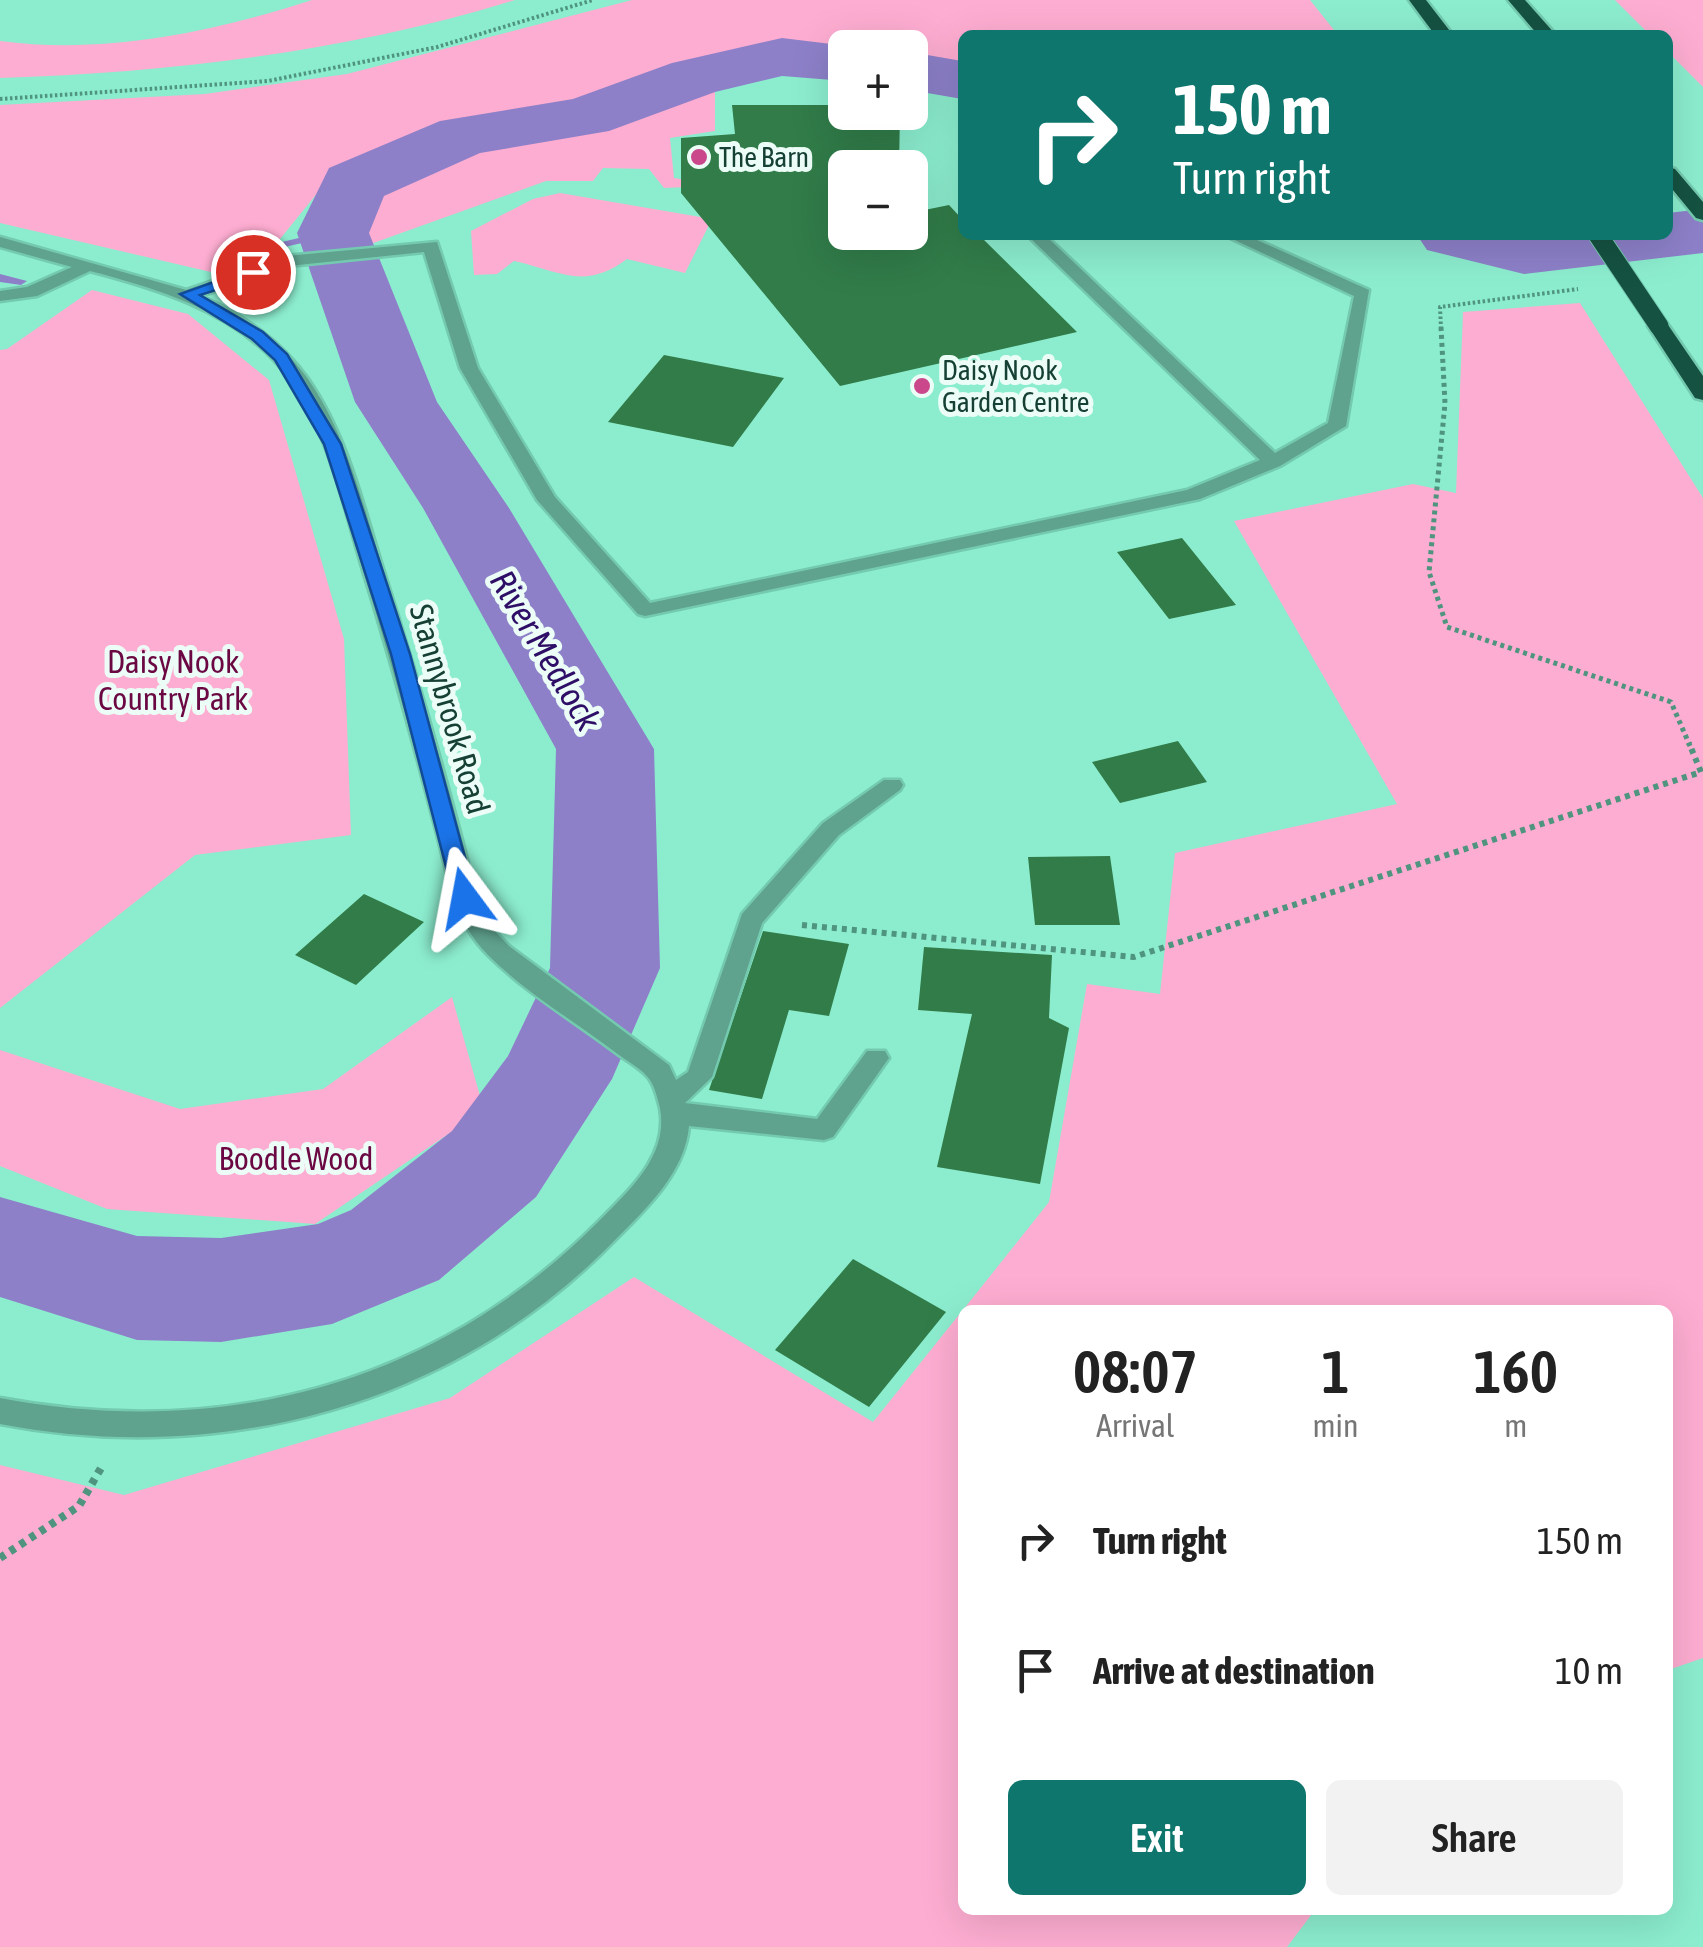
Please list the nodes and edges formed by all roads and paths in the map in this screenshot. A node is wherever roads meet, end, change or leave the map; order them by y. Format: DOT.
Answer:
graph roads {
  1 [pos="593,0"];
  2 [pos="1417,0"];
  3 [pos="1516,0"];
  4 [pos="1440,30"];
  5 [pos="1543,30"];
  6 [pos="0,99"];
  7 [pos="1673,179"];
  8 [pos="1703,214"];
  9 [pos="1040,240"];
  10 [pos="1243,240"];
  11 [pos="1601,240"];
  12 [pos="0,242"];
  13 [pos="88,266"];
  14 [pos="1578,289"];
  15 [pos="188,294"];
  16 [pos="0,296"];
  17 [pos="1703,393"];
  18 [pos="1273,462"];
  19 [pos="892,785"];
  20 [pos="751,920"];
  21 [pos="876,1058"];
  22 [pos="668,1095"];
  23 [pos="0,1411"];
  24 [pos="125,1426"];
  25 [pos="0,1558"];
  1 -- 6 [label="path"];
  2 -- 4 [label="highway"];
  3 -- 5 [label="highway"];
  7 -- 8 [label="highway"];
  9 -- 18 [label="street"];
  10 -- 18 [label="street"];
  11 -- 17 [label="highway, bridge"];
  12 -- 13 [label="street, Stannybrook Road"];
  13 -- 15 [label="street, Stannybrook Road"];
  13 -- 16 [label="street"];
  14 -- 20 [label="path"];
  15 -- 18 [label="street"];
  15 -- 22 [label="street, Stannybrook Road"];
  19 -- 20 [label="street"];
  20 -- 22 [label="street"];
  21 -- 22 [label="street"];
  22 -- 24 [label="street"];
  23 -- 24 [label="street"];
  24 -- 25 [label="path"];
}
